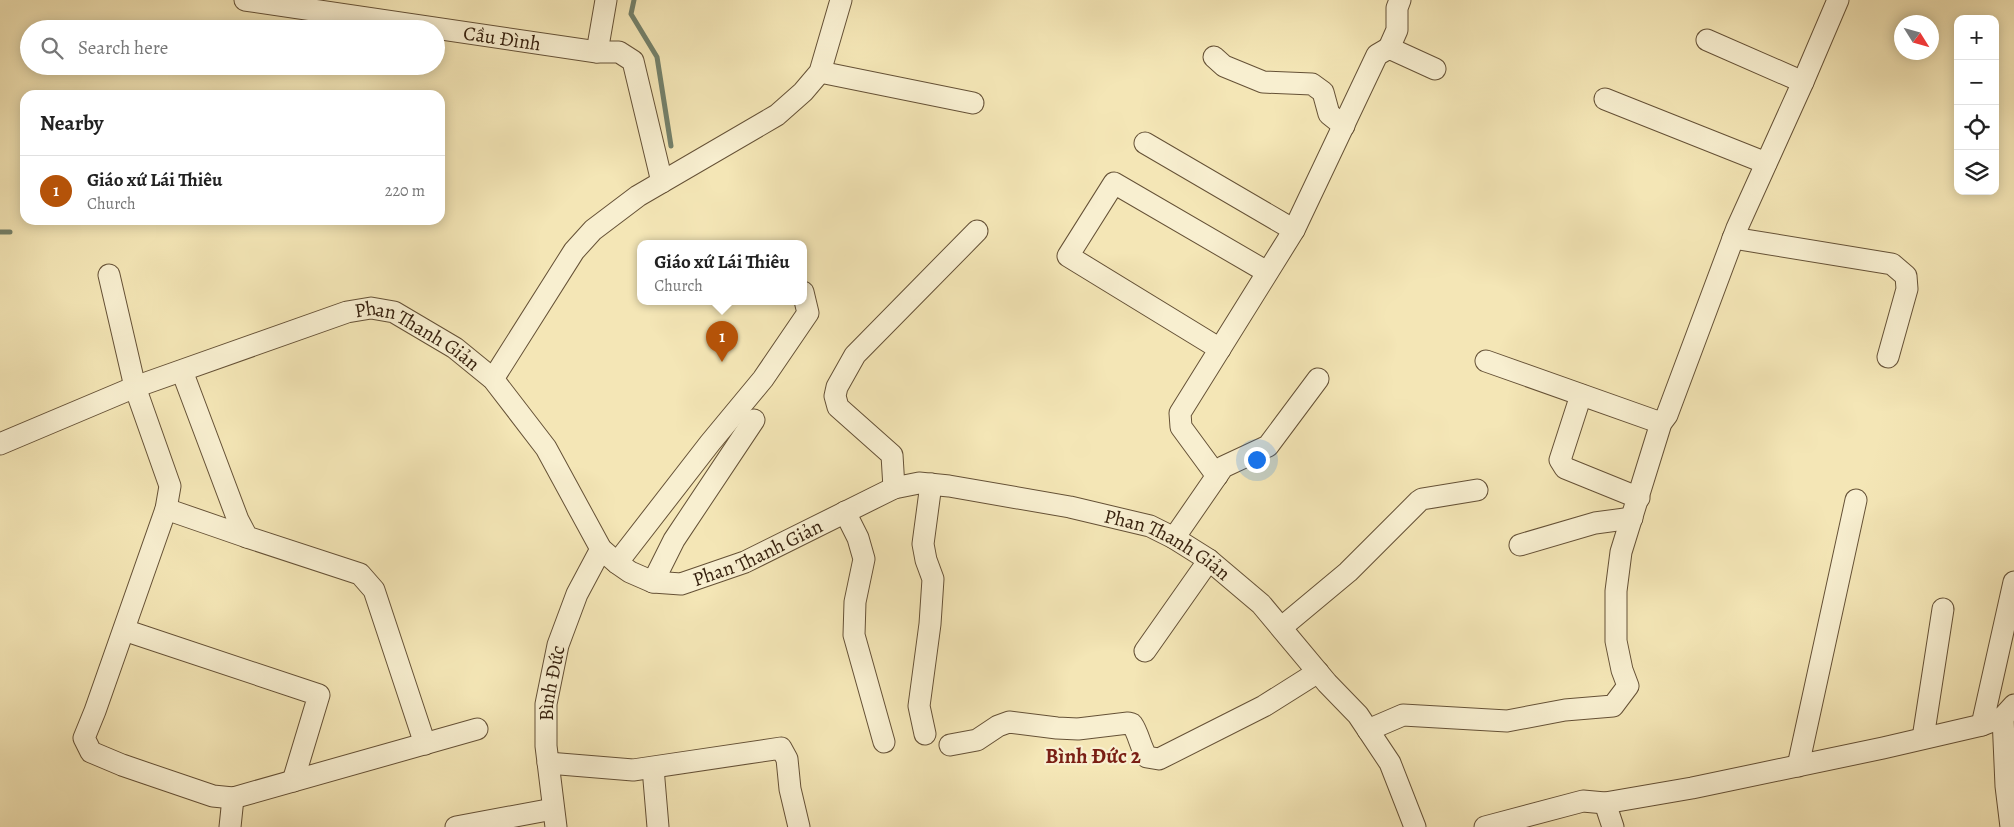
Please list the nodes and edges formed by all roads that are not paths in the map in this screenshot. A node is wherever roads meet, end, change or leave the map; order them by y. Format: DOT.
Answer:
graph roads {
  1 [pos="244,0"];
  2 [pos="606,0"];
  3 [pos="840,0"];
  4 [pos="1400,0"];
  5 [pos="1838,0"];
  6 [pos="380,20"];
  7 [pos="445,30"];
  8 [pos="1708,40"];
  9 [pos="1389,48"];
  10 [pos="597,52"];
  11 [pos="1214,57"];
  12 [pos="1435,69"];
  13 [pos="820,72"];
  14 [pos="1803,82"];
  15 [pos="1605,99"];
  16 [pos="973,103"];
  17 [pos="1344,126"];
  18 [pos="1145,143"];
  19 [pos="1766,163"];
  20 [pos="662,182"];
  21 [pos="1294,230"];
  22 [pos="977,231"];
  23 [pos="1733,238"];
  24 [pos="1268,272"];
  25 [pos="109,275"];
  26 [pos="806,305"];
  27 [pos="1220,349"];
  28 [pos="1888,357"];
  29 [pos="1486,361"];
  30 [pos="182,372"];
  31 [pos="1318,379"];
  32 [pos="493,380"];
  33 [pos="135,387"];
  34 [pos="1581,395"];
  35 [pos="754,420"];
  36 [pos="1661,423"];
  37 [pos="0,444"];
  38 [pos="1217,476"];
  39 [pos="931,484"];
  40 [pos="894,488"];
  41 [pos="1477,490"];
  42 [pos="1856,500"];
  43 [pos="1636,508"];
  44 [pos="166,509"];
  45 [pos="845,512"];
  46 [pos="246,537"];
  47 [pos="1174,538"];
  48 [pos="1520,544"];
  49 [pos="609,556"];
  50 [pos="1209,560"];
  51 [pos="653,582"];
  52 [pos="2014,582"];
  53 [pos="1943,609"];
  54 [pos="1282,627"];
  55 [pos="124,630"];
  56 [pos="1145,651"];
  57 [pos="1318,672"];
  58 [pos="2009,711"];
  59 [pos="1982,725"];
  60 [pos="477,729"];
  61 [pos="1368,730"];
  62 [pos="925,734"];
  63 [pos="1923,738"];
  64 [pos="884,742"];
  65 [pos="425,744"];
  66 [pos="950,745"];
  67 [pos="548,763"];
  68 [pos="1798,766"];
  69 [pos="653,768"];
  70 [pos="293,781"];
  71 [pos="233,798"];
  72 [pos="1605,803"];
  73 [pos="555,818"];
  74 [pos="230,827"];
  75 [pos="456,827"];
  76 [pos="658,827"];
  77 [pos="799,827"];
  78 [pos="1415,827"];
  79 [pos="1485,827"];
  80 [pos="1613,827"];
  81 [pos="2011,827"];
  1 -- 6 [label="street, Cầu Đình"];
  2 -- 10 [label="street"];
  3 -- 13 [label="street"];
  4 -- 9 [label="street"];
  5 -- 14 [label="street"];
  7 -- 10 [label="street, Cầu Đình"];
  8 -- 14 [label="street"];
  9 -- 12 [label="street"];
  9 -- 17 [label="street"];
  10 -- 20 [label="street, Cầu Đình"];
  11 -- 17 [label="street"];
  13 -- 16 [label="street"];
  13 -- 20 [label="street"];
  14 -- 19 [label="street"];
  15 -- 19 [label="street"];
  17 -- 21 [label="street"];
  18 -- 21 [label="street"];
  19 -- 23 [label="street"];
  20 -- 32 [label="street"];
  21 -- 24 [label="street"];
  22 -- 40 [label="street"];
  23 -- 28 [label="street"];
  23 -- 36 [label="street"];
  24 -- 27 [label="street"];
  24 -- 27 [label="street"];
  25 -- 33 [label="street"];
  26 -- 49 [label="street, Bình Đức"];
  27 -- 38 [label="street"];
  29 -- 34 [label="street"];
  30 -- 32 [label="street, Phan Thanh Giản"];
  30 -- 33 [label="street, Phan Thanh Giản"];
  30 -- 46 [label="street"];
  31 -- 38 [label="street"];
  32 -- 49 [label="street, Phan Thanh Giản"];
  33 -- 37 [label="street, Phan Thanh Giản"];
  33 -- 44 [label="street"];
  34 -- 36 [label="street"];
  34 -- 43 [label="street"];
  35 -- 51 [label="street"];
  36 -- 43 [label="street"];
  38 -- 47 [label="street"];
  39 -- 40 [label="street, Phan Thanh Giản"];
  39 -- 47 [label="street, Phan Thanh Giản"];
  39 -- 62 [label="street"];
  40 -- 45 [label="street, Phan Thanh Giản"];
  41 -- 54 [label="street"];
  42 -- 68 [label="street"];
  43 -- 48 [label="street"];
  43 -- 61 [label="street"];
  44 -- 46 [label="street"];
  44 -- 55 [label="street"];
  45 -- 51 [label="street, Phan Thanh Giản"];
  45 -- 64 [label="street"];
  46 -- 65 [label="street"];
  47 -- 50 [label="street, Phan Thanh Giản"];
  49 -- 51 [label="street, Phan Thanh Giản"];
  49 -- 67 [label="street, Bình Đức"];
  50 -- 54 [label="street, Phan Thanh Giản"];
  50 -- 56 [label="street"];
  52 -- 59 [label="street"];
  53 -- 63 [label="street"];
  54 -- 57 [label="street, Phan Thanh Giản"];
  55 -- 70 [label="street"];
  55 -- 71 [label="street"];
  57 -- 61 [label="street, Phan Thanh Giản"];
  57 -- 66 [label="street"];
  58 -- 59 [label="street"];
  58 -- 81 [label="street"];
  59 -- 63 [label="street"];
  60 -- 65 [label="street"];
  61 -- 78 [label="street, Phan Thanh Giản"];
  63 -- 68 [label="street"];
  65 -- 70 [label="street"];
  67 -- 69 [label="street"];
  67 -- 73 [label="street, Bình Đức"];
  68 -- 72 [label="street"];
  69 -- 76 [label="street"];
  69 -- 77 [label="street"];
  70 -- 71 [label="street"];
  71 -- 74 [label="street"];
  72 -- 79 [label="street"];
  72 -- 80 [label="street"];
  73 -- 75 [label="street"];
}
